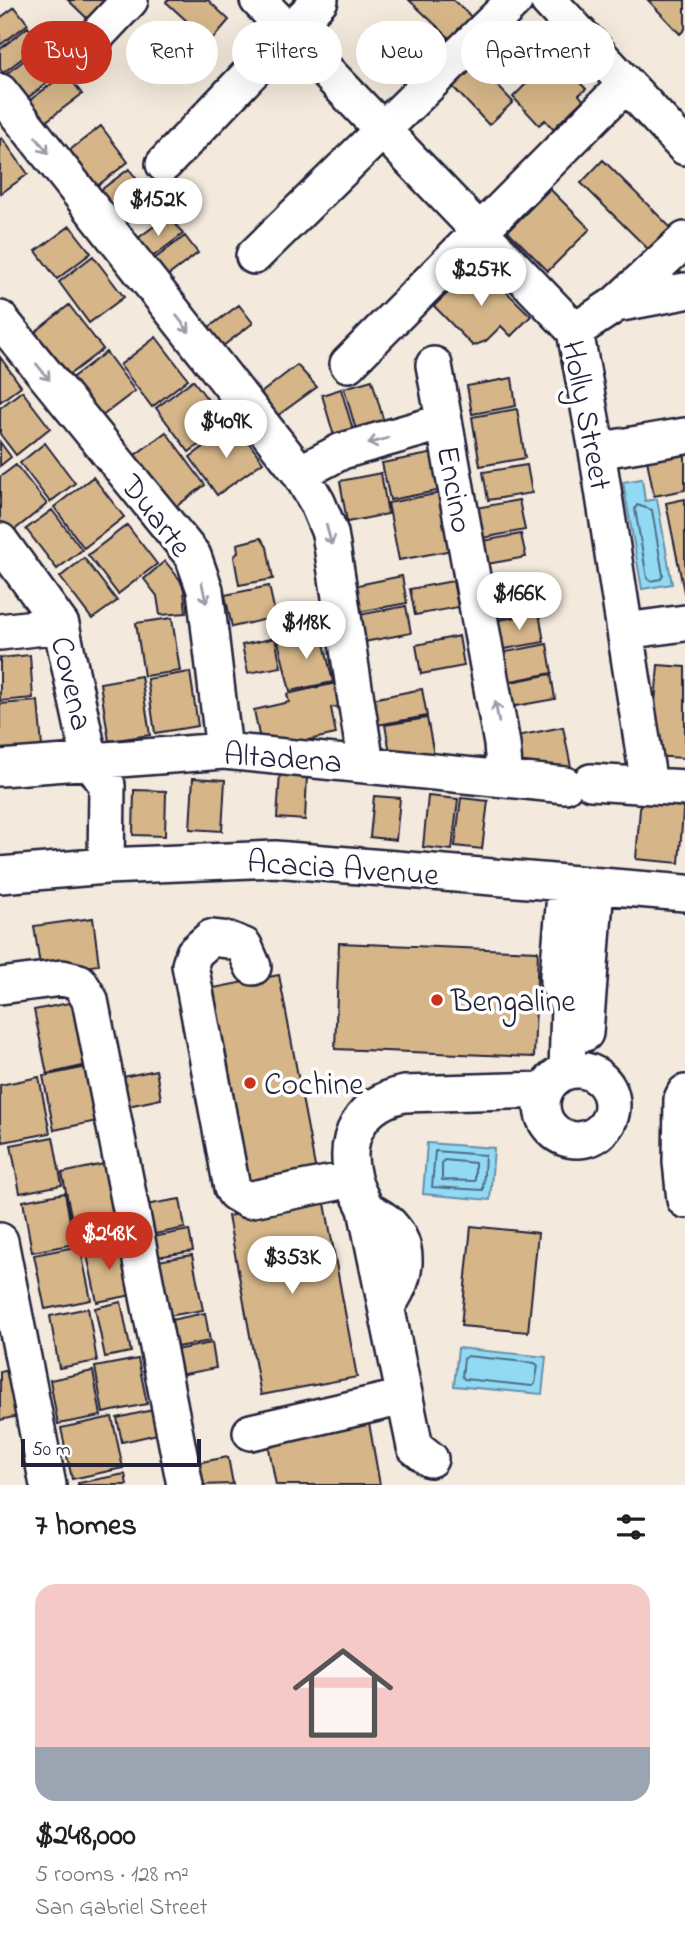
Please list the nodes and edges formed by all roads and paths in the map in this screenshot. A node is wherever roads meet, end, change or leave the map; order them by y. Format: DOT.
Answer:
graph roads {
  1 [pos="131,0"];
  2 [pos="258,0"];
  3 [pos="320,0"];
  4 [pos="515,0"];
  5 [pos="548,0"];
  6 [pos="111,21"];
  7 [pos="279,21"];
  8 [pos="299,21"];
  9 [pos="626,83"];
  10 [pos="239,84"];
  11 [pos="340,84"];
  12 [pos="0,92"];
  13 [pos="382,128"];
  14 [pos="685,147"];
  15 [pos="164,164"];
  16 [pos="479,231"];
  17 [pos="685,240"];
  18 [pos="254,256"];
  19 [pos="685,291"];
  20 [pos="616,304"];
  21 [pos="0,319"];
  22 [pos="575,331"];
  23 [pos="348,364"];
  24 [pos="434,365"];
  25 [pos="444,422"];
  26 [pos="685,436"];
  27 [pos="597,451"];
  28 [pos="300,474"];
  29 [pos="0,541"];
  30 [pos="685,623"];
  31 [pos="61,625"];
  32 [pos="625,631"];
  33 [pos="0,632"];
  34 [pos="224,751"];
  35 [pos="90,761"];
  36 [pos="366,764"];
  37 [pos="0,768"];
  38 [pos="505,779"];
  39 [pos="649,785"];
  40 [pos="685,788"];
  41 [pos="95,867"];
  42 [pos="0,875"];
  43 [pos="581,885"];
  44 [pos="685,893"];
  45 [pos="253,967"];
  46 [pos="0,986"];
  47 [pos="685,1093"];
  48 [pos="359,1194"];
  49 [pos="685,1200"];
  50 [pos="0,1241"];
  51 [pos="404,1397"];
  52 [pos="251,1432"];
  53 [pos="430,1459"];
  54 [pos="48,1485"];
  55 [pos="185,1485"];
  1 -- 6 [label="street"];
  2 -- 7 [label="street, Holly Street"];
  3 -- 8 [label="street"];
  4 -- 13 [label="street"];
  5 -- 9 [label="street"];
  9 -- 14 [label="street"];
  9 -- 16 [label="street"];
  10 -- 15 [label="street"];
  11 -- 13 [label="street, Holly Street"];
  12 -- 28 [label="street, one-way"];
  13 -- 16 [label="street, Holly Street"];
  13 -- 18 [label="street"];
  16 -- 22 [label="street, Holly Street"];
  16 -- 23 [label="street"];
  17 -- 20 [label="street"];
  19 -- 20 [label="street"];
  20 -- 22 [label="street"];
  21 -- 34 [label="street, Duarte, one-way"];
  22 -- 27 [label="street, Holly Street"];
  24 -- 25 [label="street, Encino"];
  25 -- 28 [label="street, one-way"];
  38 -- 25 [label="street, Encino, one-way"];
  26 -- 27 [label="street"];
  27 -- 32 [label="street, Holly Street"];
  28 -- 36 [label="street, one-way"];
  29 -- 31 [label="street, Covena"];
  30 -- 32 [label="street"];
  31 -- 33 [label="street"];
  31 -- 35 [label="street, Covena"];
  32 -- 39 [label="street, Holly Street"];
  34 -- 35 [label="street, Altadena"];
  34 -- 36 [label="street, Altadena"];
  35 -- 37 [label="street, Altadena"];
  35 -- 41 [label="street, Covena"];
  36 -- 38 [label="street, Altadena"];
  38 -- 39 [label="street, Altadena"];
  39 -- 40 [label="street, Altadena"];
  41 -- 42 [label="street, Acacia Avenue"];
  41 -- 43 [label="street, Acacia Avenue"];
  43 -- 44 [label="street, Acacia Avenue"];
  43 -- 48 [label="street"];
  45 -- 48 [label="street"];
  46 -- 55 [label="street"];
  47 -- 49 [label="street"];
  48 -- 51 [label="street"];
  50 -- 54 [label="street"];
  51 -- 52 [label="street"];
  51 -- 53 [label="street"];
}
